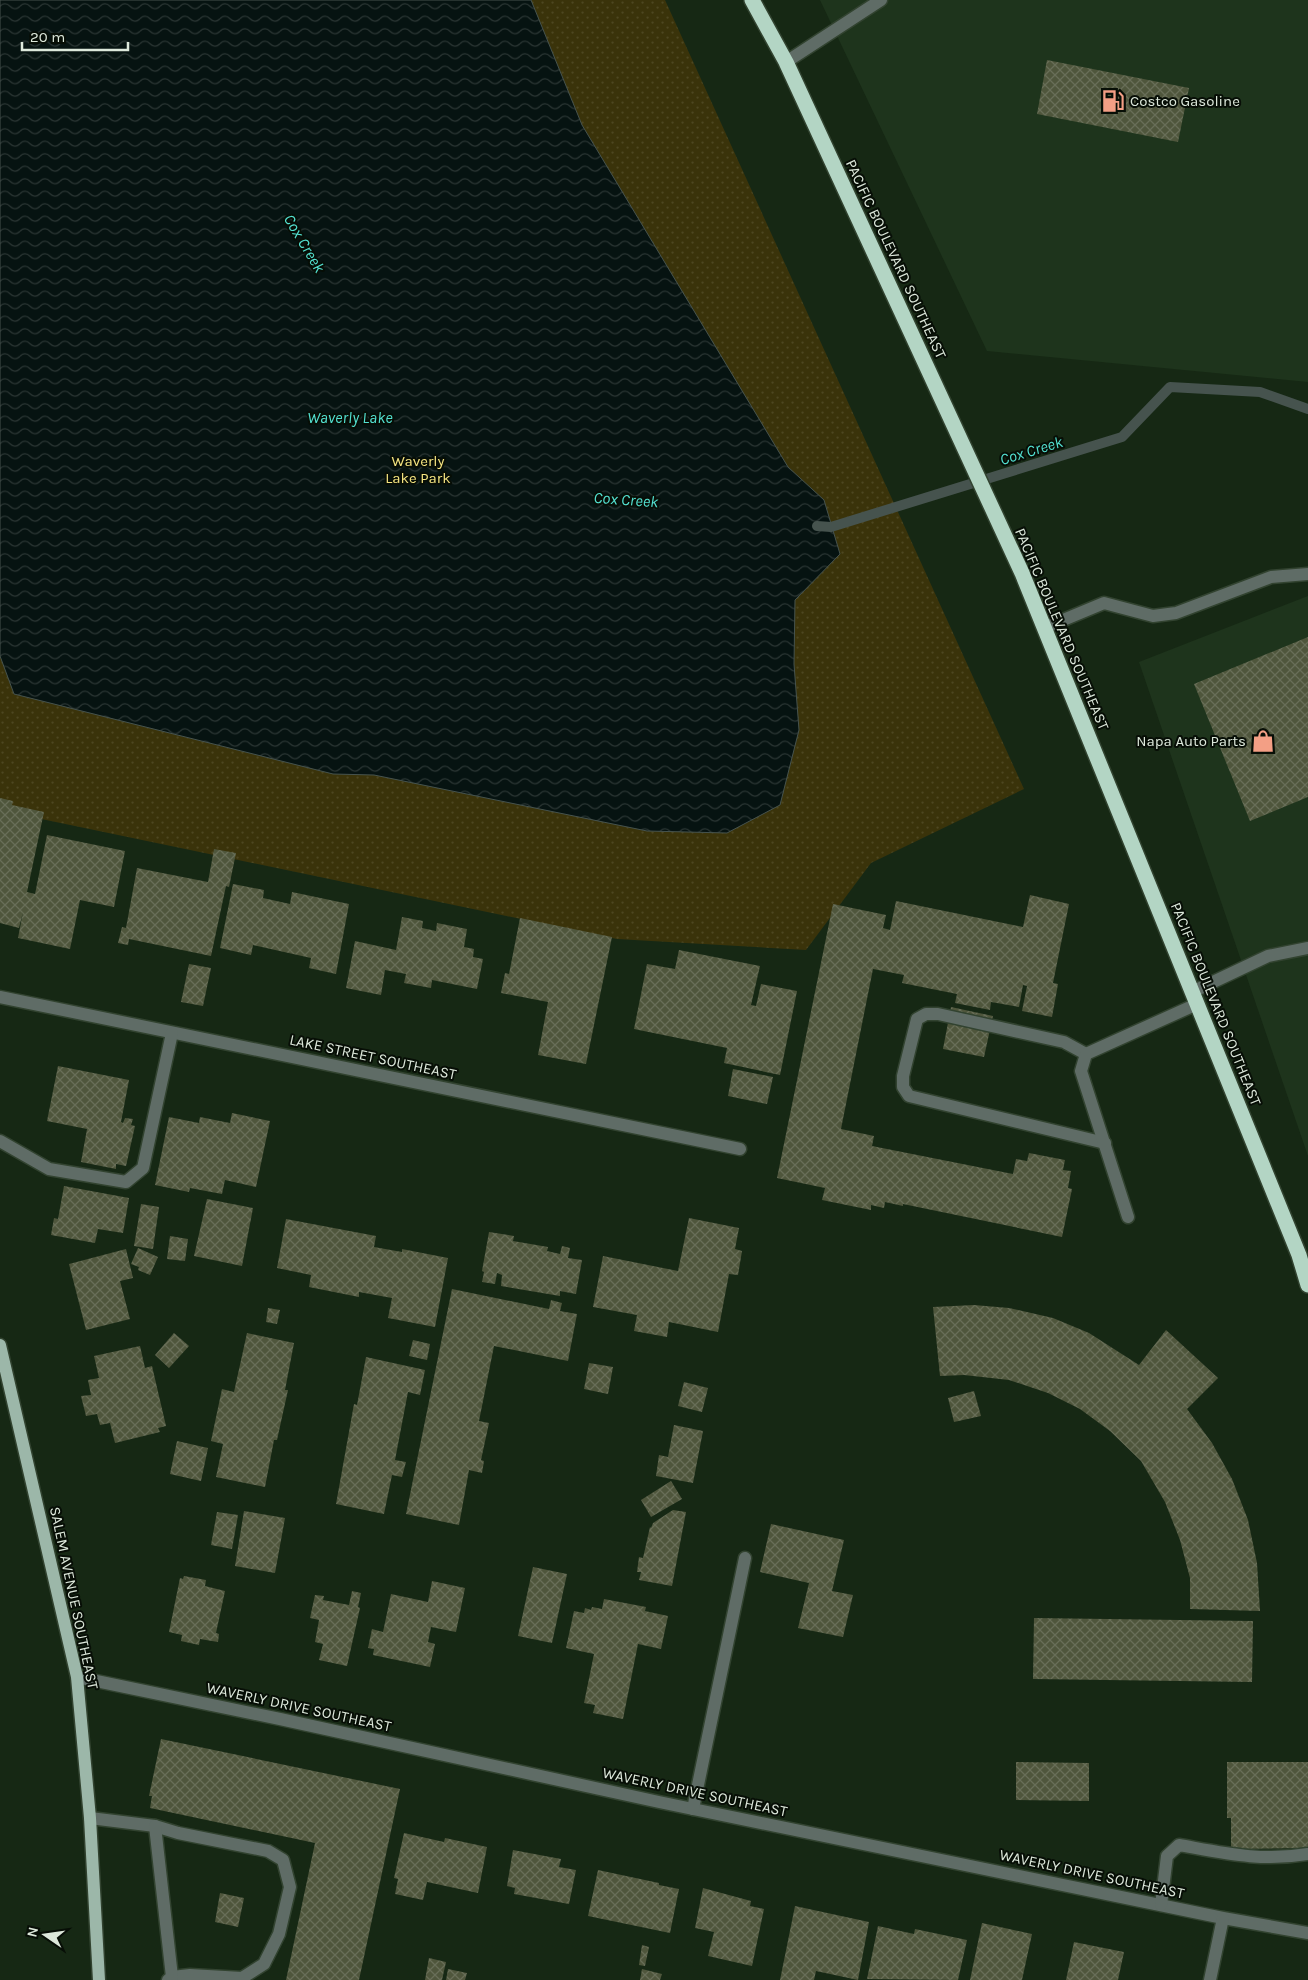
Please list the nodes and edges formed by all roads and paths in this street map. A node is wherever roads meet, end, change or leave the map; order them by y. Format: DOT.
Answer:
graph roads {
  1 [pos="752,0"];
  2 [pos="881,0"];
  3 [pos="786,62"];
  4 [pos="1308,574"];
  5 [pos="1044,628"];
  6 [pos="1308,948"];
  7 [pos="0,997"];
  8 [pos="1194,998"];
  9 [pos="172,1033"];
  10 [pos="1086,1054"];
  11 [pos="0,1141"];
  12 [pos="1105,1143"];
  13 [pos="740,1149"];
  14 [pos="1128,1217"];
  15 [pos="1308,1285"];
  16 [pos="0,1345"];
  17 [pos="744,1558"];
  18 [pos="77,1677"];
  19 [pos="693,1809"];
  20 [pos="90,1818"];
  21 [pos="155,1826"];
  22 [pos="1308,1854"];
  23 [pos="1161,1905"];
  24 [pos="1223,1918"];
  25 [pos="1308,1933"];
  26 [pos="170,1978"];
  27 [pos="99,1980"];
  28 [pos="1210,1980"];
  1 -- 3 [label="highway, PACIFIC BOULEVARD SOUTHEAST"];
  2 -- 3 [label="street"];
  3 -- 5 [label="highway, PACIFIC BOULEVARD SOUTHEAST"];
  4 -- 5 [label="street"];
  5 -- 8 [label="highway, PACIFIC BOULEVARD SOUTHEAST"];
  6 -- 8 [label="street"];
  7 -- 9 [label="street, LAKE STREET SOUTHEAST"];
  8 -- 10 [label="street"];
  8 -- 15 [label="highway, PACIFIC BOULEVARD SOUTHEAST"];
  9 -- 11 [label="street"];
  9 -- 13 [label="street, LAKE STREET SOUTHEAST"];
  10 -- 12 [label="street"];
  10 -- 12 [label="street"];
  12 -- 14 [label="street"];
  16 -- 18 [label="main road, SALEM AVENUE SOUTHEAST"];
  17 -- 19 [label="street"];
  18 -- 19 [label="street, WAVERLY DRIVE SOUTHEAST"];
  18 -- 20 [label="main road, SALEM AVENUE SOUTHEAST"];
  19 -- 23 [label="street, WAVERLY DRIVE SOUTHEAST"];
  20 -- 21 [label="street"];
  20 -- 27 [label="main road, SALEM AVENUE SOUTHEAST"];
  21 -- 26 [label="street"];
  21 -- 26 [label="street"];
  22 -- 23 [label="street"];
  23 -- 24 [label="street, WAVERLY DRIVE SOUTHEAST"];
  24 -- 25 [label="street, WAVERLY DRIVE SOUTHEAST"];
  24 -- 28 [label="street"];
}
